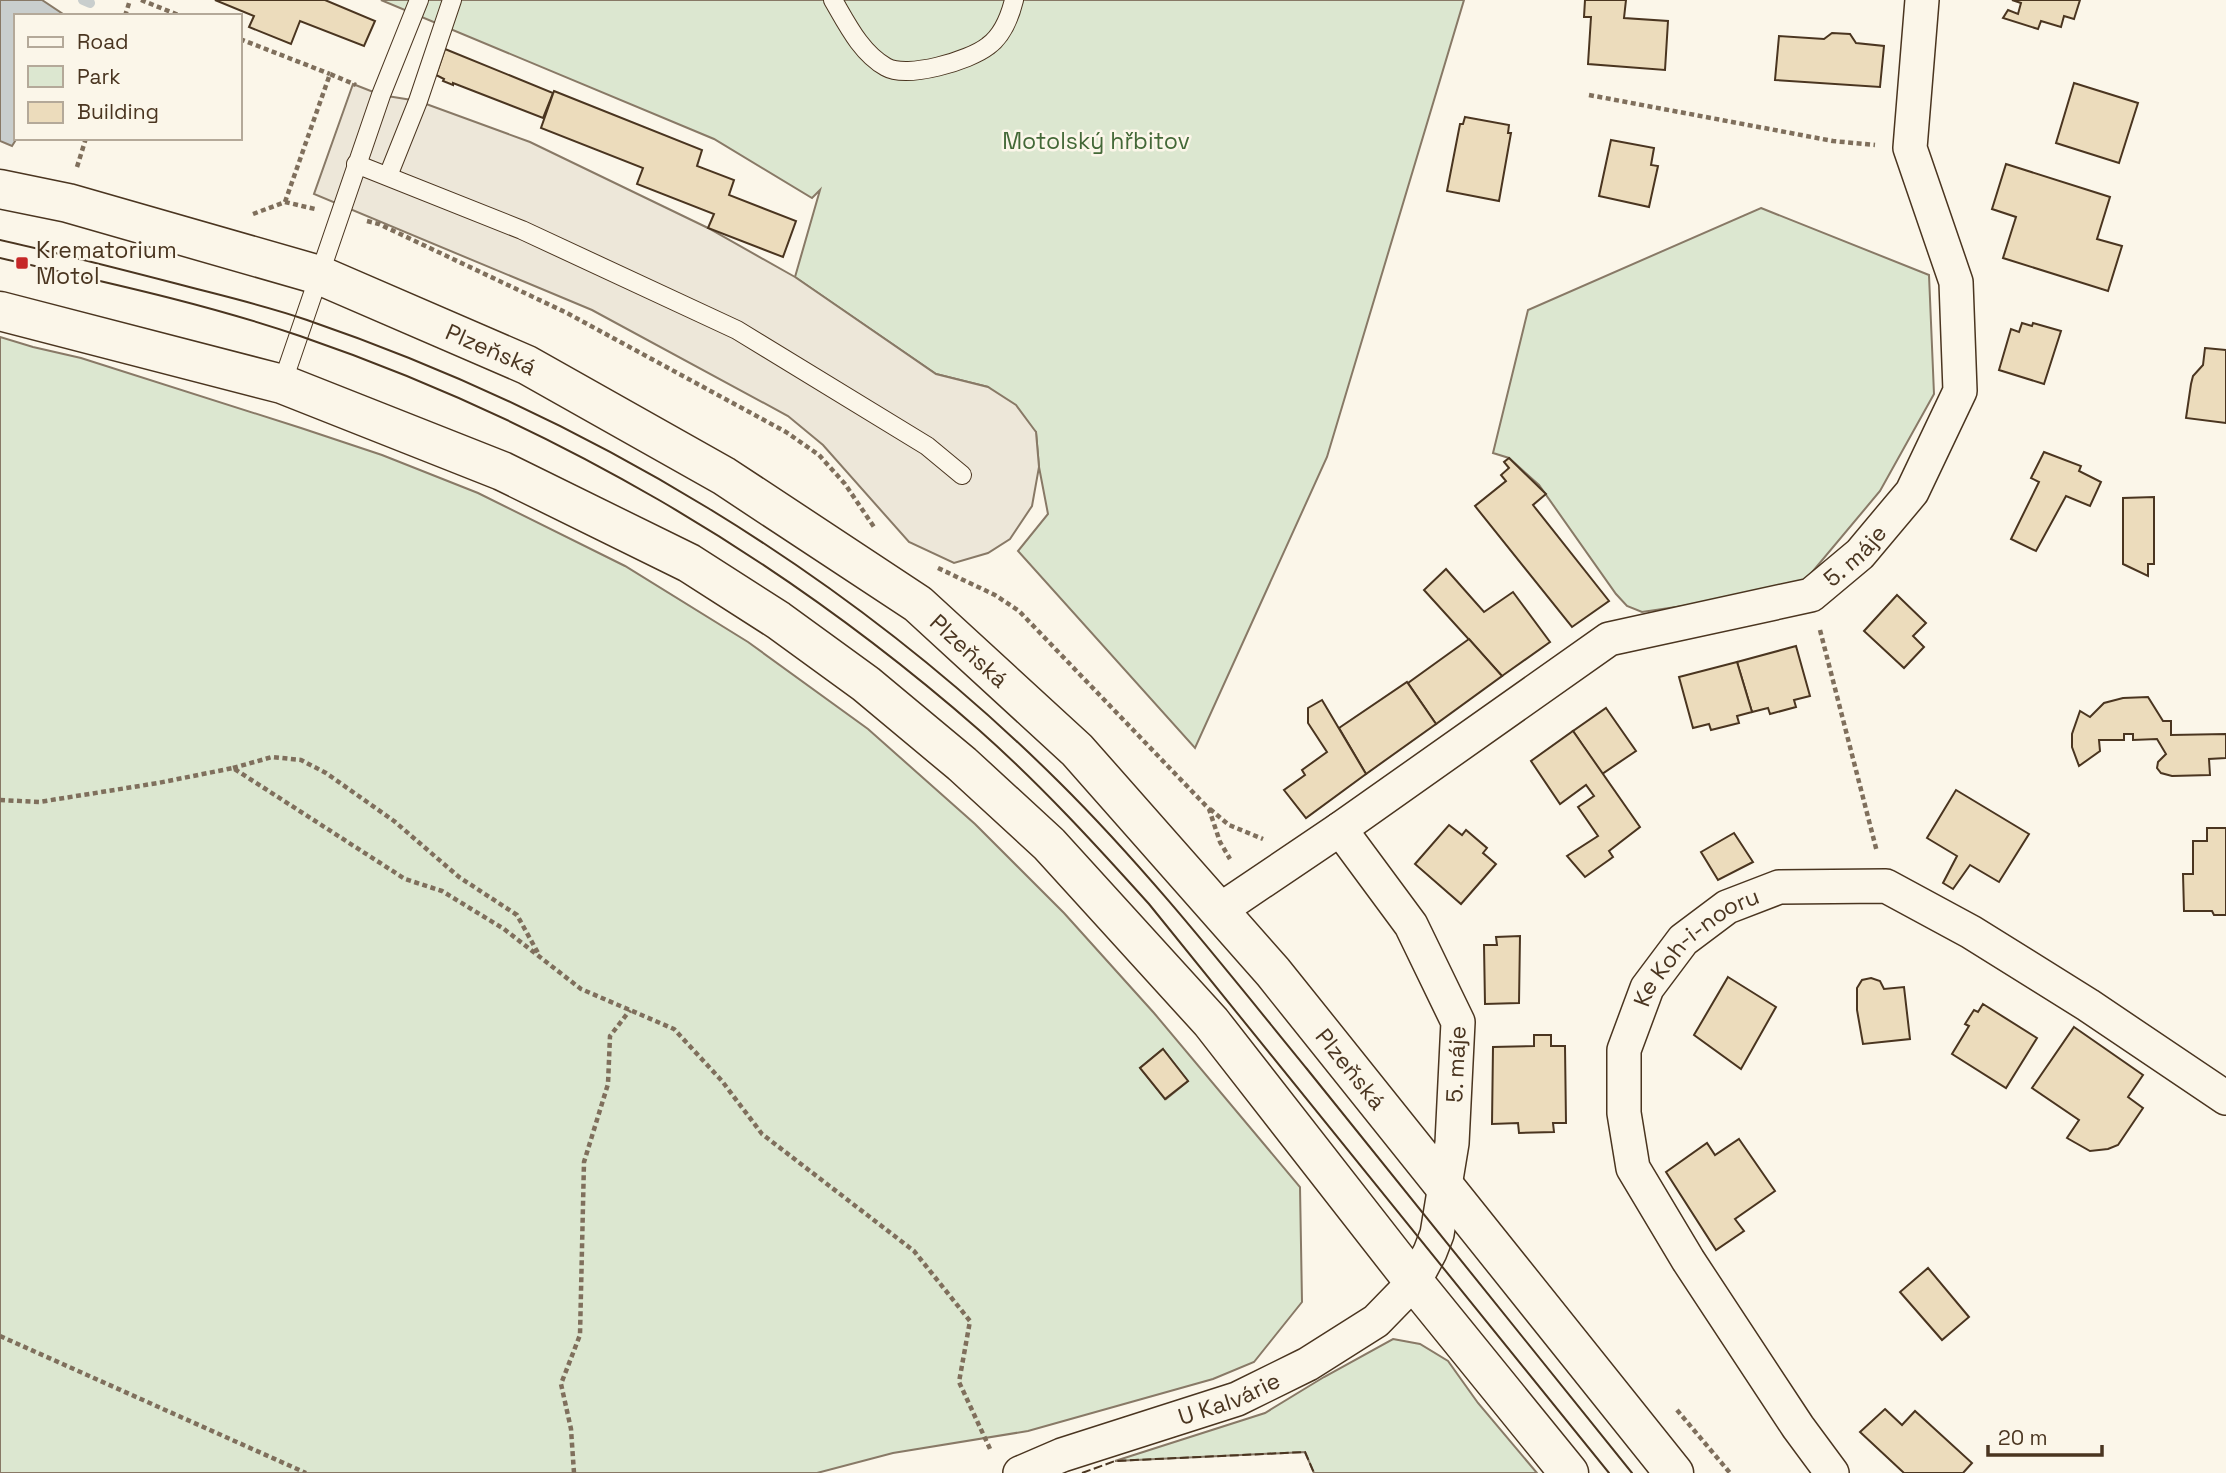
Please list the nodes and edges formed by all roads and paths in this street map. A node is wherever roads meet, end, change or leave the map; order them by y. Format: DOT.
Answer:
graph roads {
  1 [pos="141,0"];
  2 [pos="419,0"];
  3 [pos="452,0"];
  4 [pos="834,0"];
  5 [pos="1014,0"];
  6 [pos="1922,0"];
  7 [pos="176,14"];
  8 [pos="242,40"];
  9 [pos="330,74"];
  10 [pos="381,95"];
  11 [pos="1589,95"];
  12 [pos="85,140"];
  13 [pos="1910,148"];
  14 [pos="356,163"];
  15 [pos="75,175"];
  16 [pos="388,176"];
  17 [pos="0,189"];
  18 [pos="285,202"];
  19 [pos="319,275"];
  20 [pos="0,311"];
  21 [pos="282,384"];
  22 [pos="962,475"];
  23 [pos="1811,595"];
  24 [pos="1019,611"];
  25 [pos="233,768"];
  26 [pos="0,800"];
  27 [pos="1209,809"];
  28 [pos="1340,829"];
  29 [pos="1308,852"];
  30 [pos="1232,863"];
  31 [pos="1886,886"];
  32 [pos="1220,910"];
  33 [pos="540,957"];
  34 [pos="630,1010"];
  35 [pos="2226,1098"];
  36 [pos="1444,1188"];
  37 [pos="1414,1282"];
  38 [pos="0,1336"];
  39 [pos="991,1451"];
  40 [pos="306,1473"];
  41 [pos="574,1473"];
  42 [pos="1020,1473"];
  43 [pos="1569,1473"];
  44 [pos="1674,1473"];
  45 [pos="1832,1473"];
  1 -- 7 [label="path"];
  2 -- 10 [label="lane"];
  3 -- 16 [label="lane"];
  4 -- 5 [label="lane"];
  6 -- 13 [label="street, 5. máje"];
  8 -- 9 [label="path"];
  9 -- 10 [label="path"];
  9 -- 18 [label="path"];
  10 -- 14 [label="lane"];
  11 -- 13 [label="path"];
  12 -- 15 [label="path"];
  13 -- 23 [label="street, 5. máje"];
  14 -- 16 [label="lane"];
  14 -- 19 [label="lane"];
  16 -- 22 [label="lane"];
  17 -- 19 [label="main road, Plzeňská"];
  19 -- 21 [label="lane"];
  19 -- 32 [label="main road, Plzeňská"];
  20 -- 21 [label="main road"];
  21 -- 37 [label="main road"];
  23 -- 28 [label="street, 5. máje"];
  23 -- 31 [label="path"];
  24 -- 27 [label="path"];
  25 -- 26 [label="path"];
  25 -- 33 [label="path"];
  25 -- 33 [label="path"];
  27 -- 29 [label="path"];
  27 -- 30 [label="path"];
  28 -- 29 [label="street, 5. máje"];
  28 -- 36 [label="street, 5. máje"];
  29 -- 32 [label="street, 5. máje"];
  31 -- 35 [label="street, Ke Koh-i-nooru"];
  31 -- 45 [label="street, Ke Koh-i-nooru"];
  32 -- 36 [label="main road, Plzeňská"];
  33 -- 34 [label="path"];
  34 -- 39 [label="path"];
  34 -- 41 [label="path"];
  36 -- 37 [label="street, 5. máje"];
  36 -- 44 [label="main road, Plzeňská"];
  37 -- 42 [label="street, U Kalvárie"];
  37 -- 43 [label="main road"];
  38 -- 40 [label="path"];
}
